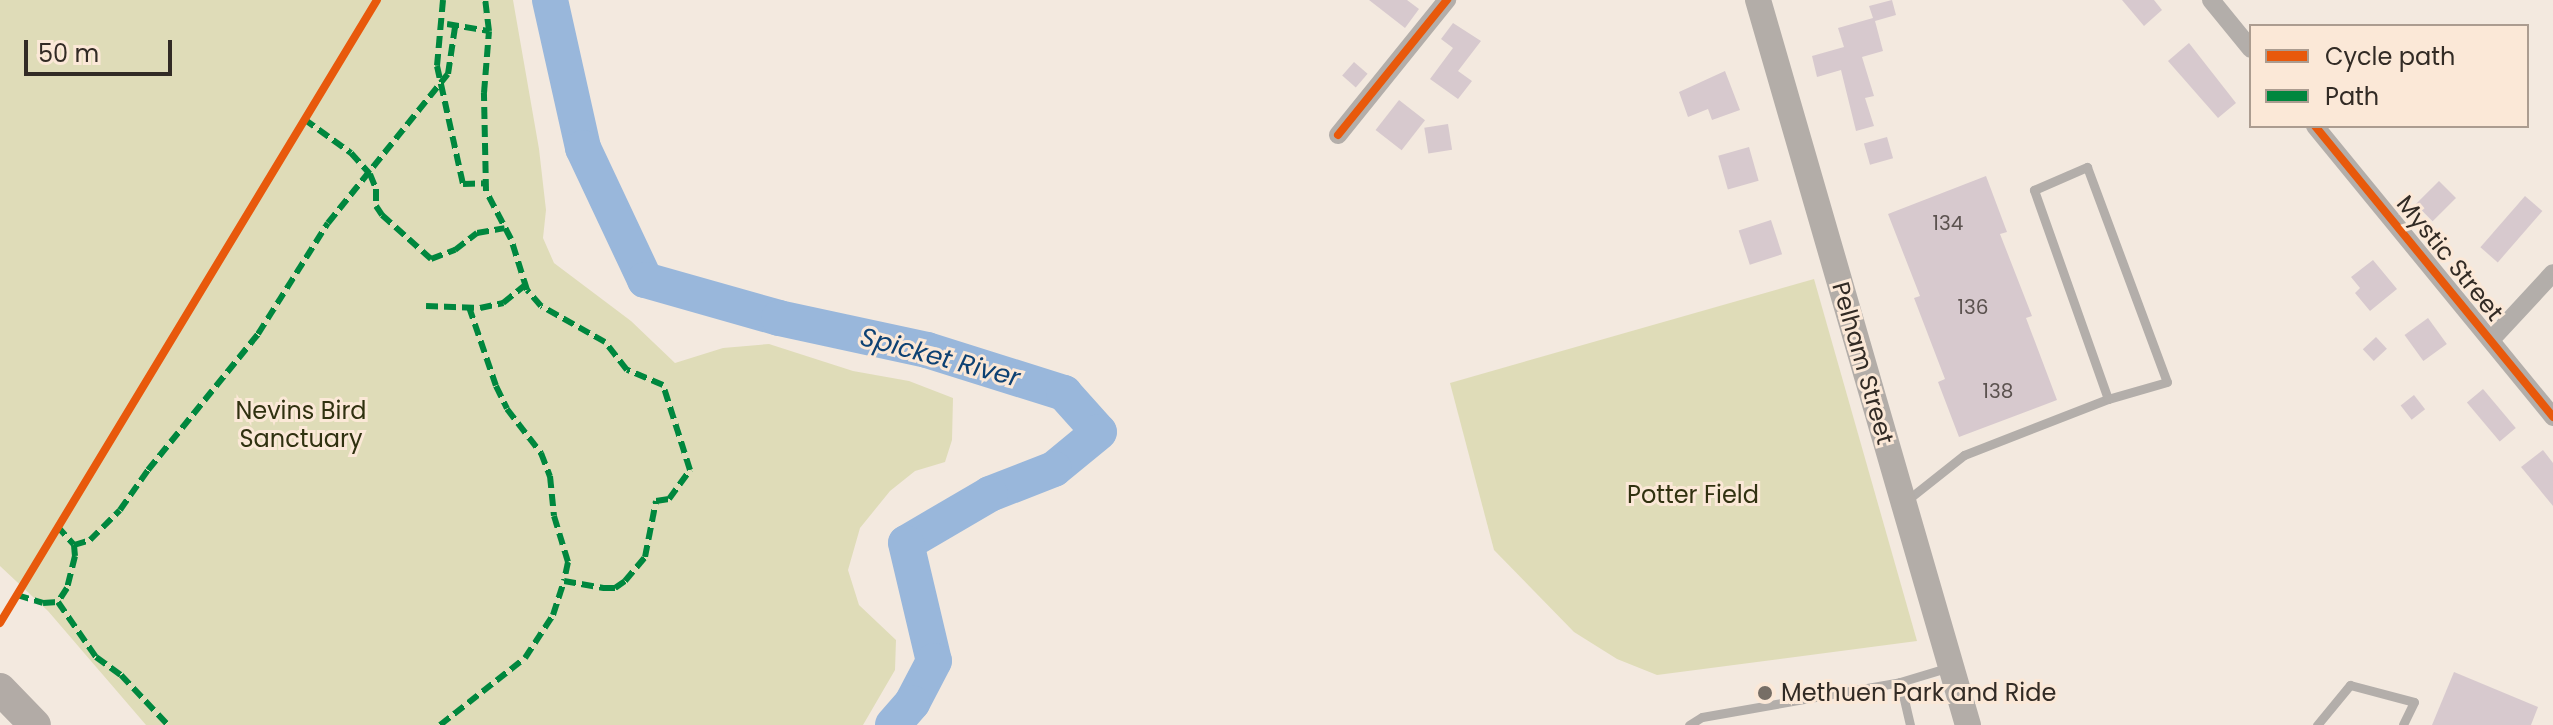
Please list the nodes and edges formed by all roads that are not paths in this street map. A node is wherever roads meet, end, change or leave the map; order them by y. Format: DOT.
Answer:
graph roads {
  1 [pos="1447,0"];
  2 [pos="1758,0"];
  3 [pos="2211,0"];
  4 [pos="2249,47"];
  5 [pos="2317,128"];
  6 [pos="1338,135"];
  7 [pos="2553,273"];
  8 [pos="2491,340"];
  9 [pos="2108,399"];
  10 [pos="2553,417"];
  11 [pos="1904,503"];
  12 [pos="1951,667"];
  13 [pos="1900,682"];
  14 [pos="0,689"];
  15 [pos="35,725"];
  16 [pos="1689,725"];
  17 [pos="1910,725"];
  18 [pos="1968,725"];
  19 [pos="2317,725"];
  20 [pos="2403,725"];
  1 -- 6 [label="street"];
  2 -- 11 [label="main road, Pelham Street"];
  3 -- 4 [label="street"];
  5 -- 8 [label="street, Mystic Street"];
  7 -- 8 [label="street"];
  8 -- 10 [label="street, Mystic Street"];
  9 -- 9 [label="lane"];
  9 -- 11 [label="lane"];
  11 -- 12 [label="main road, Pelham Street"];
  12 -- 13 [label="lane"];
  12 -- 18 [label="main road, Pelham Street"];
  13 -- 16 [label="lane"];
  13 -- 17 [label="lane"];
  14 -- 15 [label="highway"];
  19 -- 20 [label="lane"];
}
